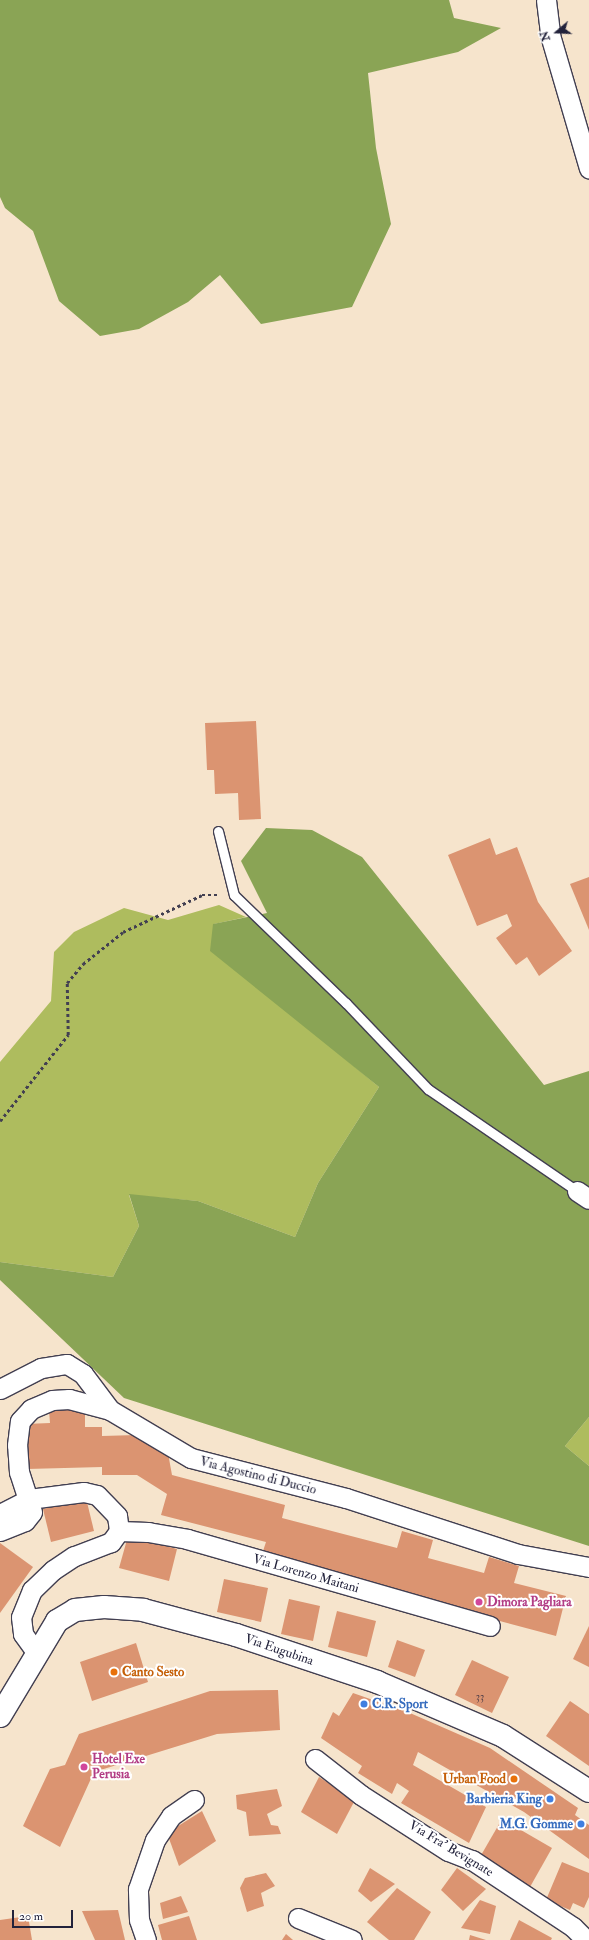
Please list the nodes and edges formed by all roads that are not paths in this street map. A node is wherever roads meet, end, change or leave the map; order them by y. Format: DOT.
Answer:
graph roads {
  1 [pos="546,0"];
  2 [pos="589,168"];
  3 [pos="218,831"];
  4 [pos="583,1195"];
  5 [pos="0,1389"];
  6 [pos="110,1410"];
  7 [pos="29,1500"];
  8 [pos="0,1514"];
  9 [pos="120,1530"];
  10 [pos="0,1531"];
  11 [pos="589,1567"];
  12 [pos="490,1626"];
  13 [pos="37,1653"];
  14 [pos="0,1716"];
  15 [pos="315,1759"];
  16 [pos="589,1791"];
  17 [pos="194,1800"];
  18 [pos="298,1918"];
  19 [pos="146,1940"];
  20 [pos="352,1940"];
  21 [pos="587,1940"];
  1 -- 2 [label="street"];
  3 -- 4 [label="lane"];
  5 -- 6 [label="street"];
  6 -- 7 [label="street, Via Agostino di Duccio"];
  6 -- 11 [label="street, Via Agostino di Duccio"];
  7 -- 8 [label="street"];
  7 -- 9 [label="street"];
  7 -- 10 [label="street"];
  9 -- 12 [label="street, Via Lorenzo Maitani"];
  9 -- 13 [label="street"];
  13 -- 14 [label="main road, Via Eugubina"];
  13 -- 16 [label="main road, Via Eugubina"];
  15 -- 21 [label="street, Via Fra' Bevignate"];
  17 -- 19 [label="street"];
  18 -- 20 [label="street"];
}
